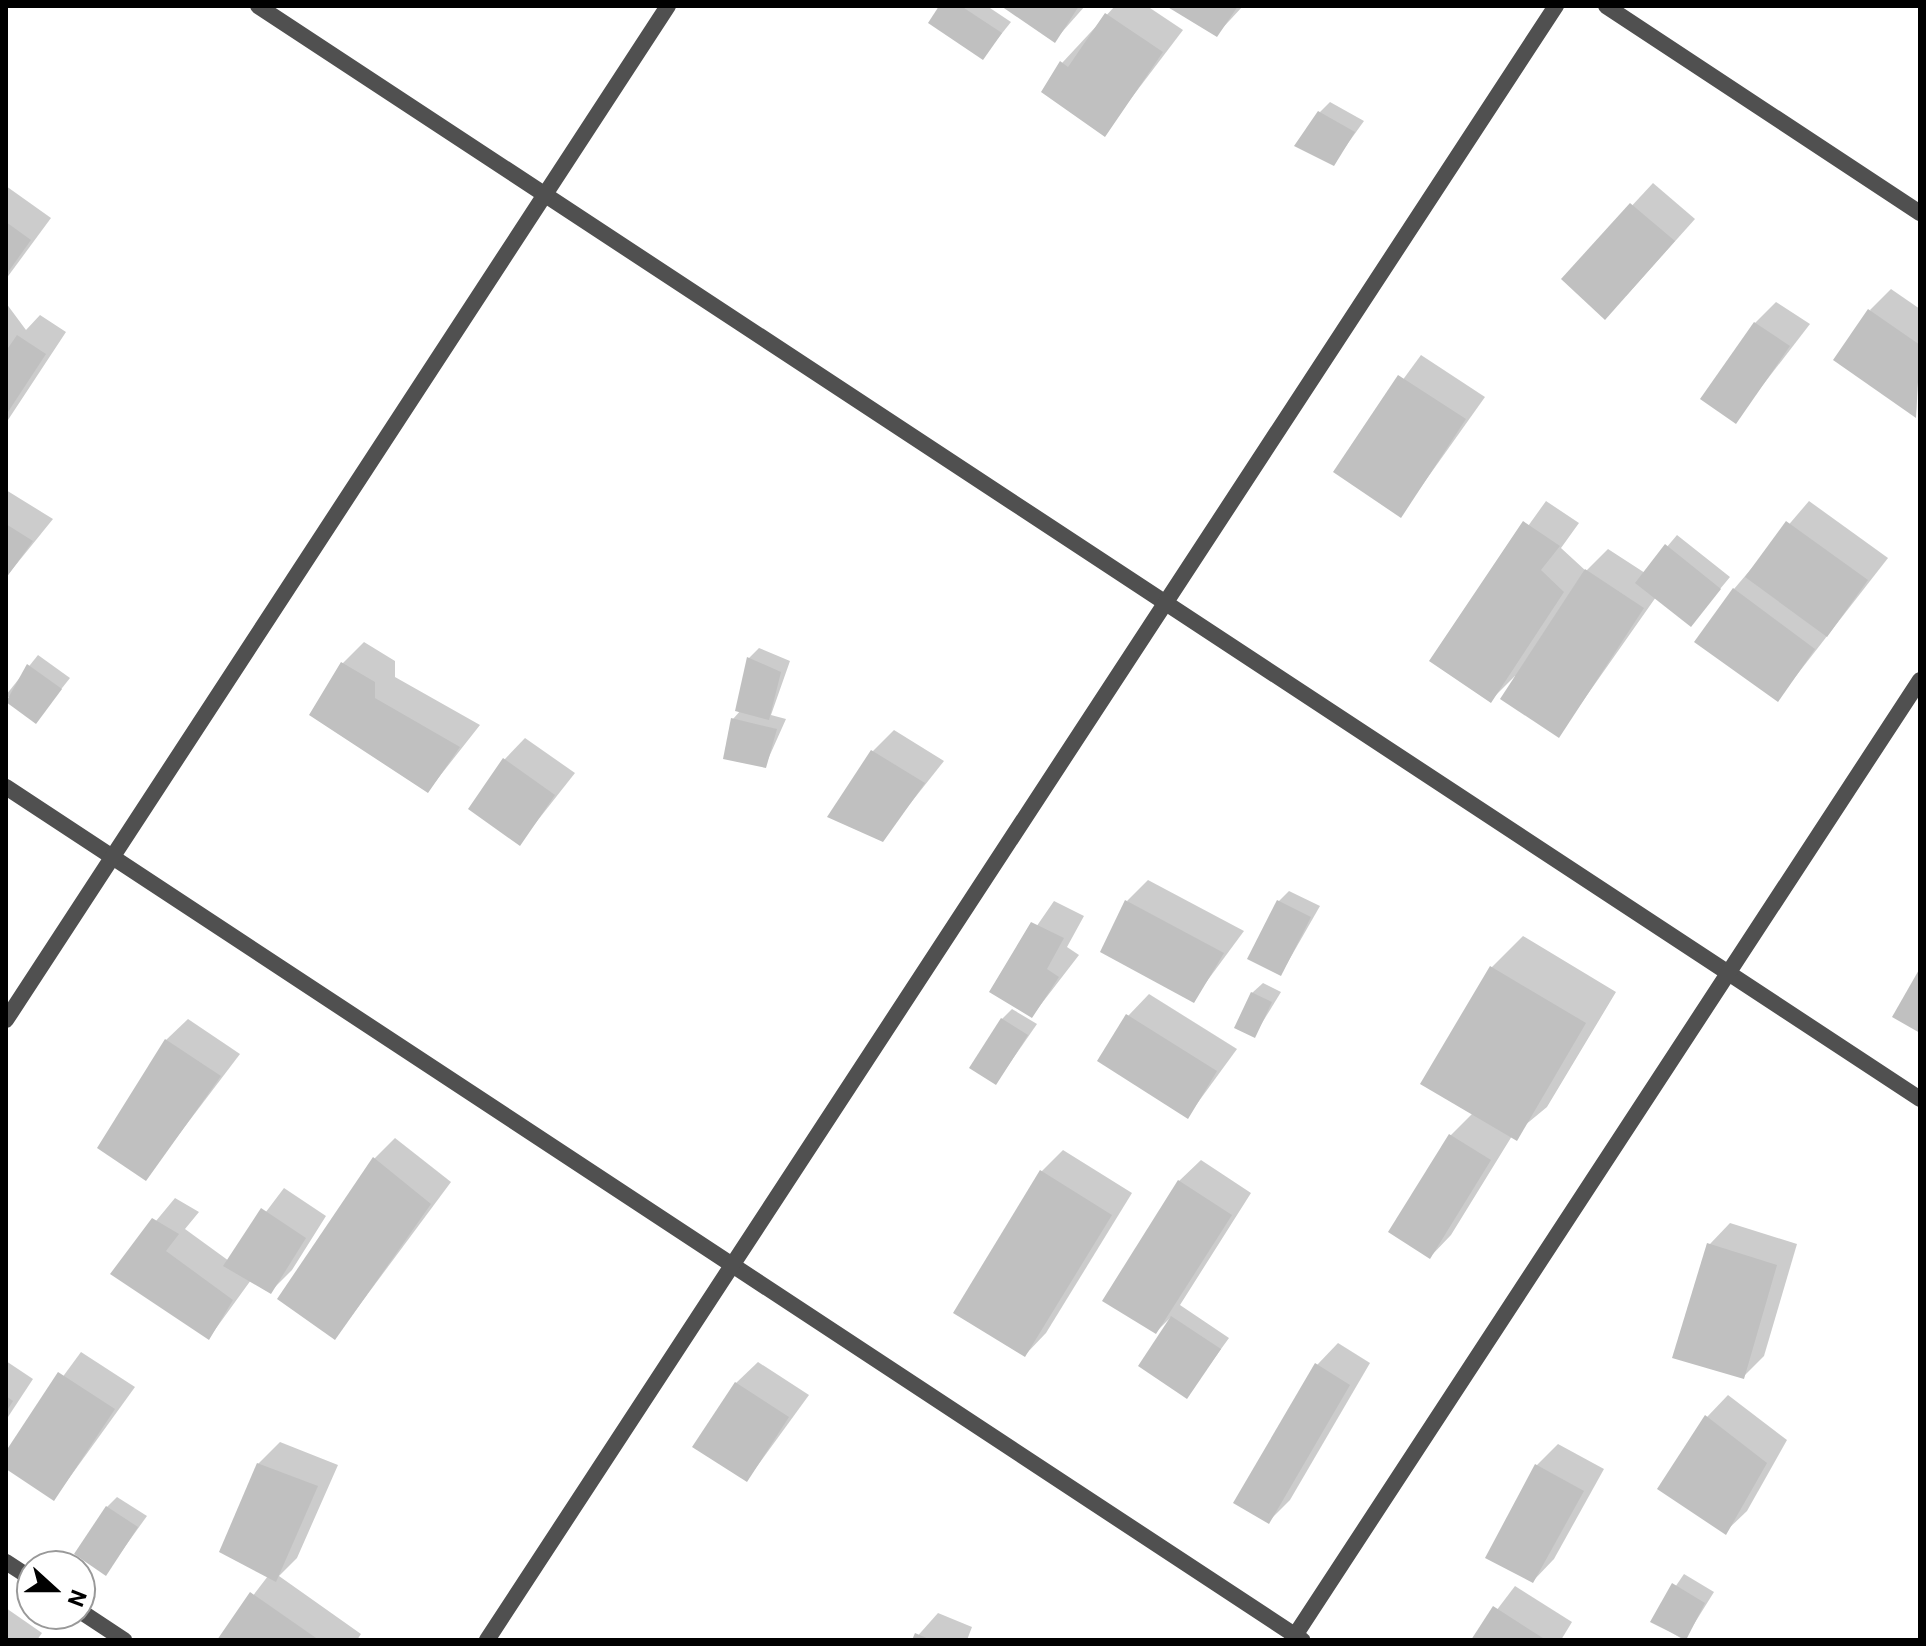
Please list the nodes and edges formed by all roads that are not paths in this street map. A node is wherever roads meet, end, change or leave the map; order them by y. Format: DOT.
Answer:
graph roads {
  1 [pos="258,6"];
  2 [pos="668,6"];
  3 [pos="1556,6"];
  4 [pos="1606,6"];
  5 [pos="545,195"];
  6 [pos="1920,213"];
  7 [pos="1166,603"];
  8 [pos="1920,680"];
  9 [pos="6,787"];
  10 [pos="112,857"];
  11 [pos="1728,973"];
  12 [pos="6,1020"];
  13 [pos="1920,1099"];
  14 [pos="732,1266"];
  15 [pos="96,1622"];
  16 [pos="1296,1638"];
  17 [pos="124,1640"];
  18 [pos="487,1640"];
  1 -- 5 [label="street"];
  2 -- 5 [label="street"];
  3 -- 7 [label="street"];
  4 -- 6 [label="street"];
  5 -- 7 [label="street"];
  5 -- 10 [label="street"];
  7 -- 11 [label="street"];
  7 -- 14 [label="street"];
  8 -- 11 [label="street"];
  9 -- 10 [label="street"];
  10 -- 12 [label="street"];
  10 -- 14 [label="street"];
  11 -- 13 [label="street"];
  11 -- 16 [label="street"];
  14 -- 16 [label="street"];
  14 -- 18 [label="street"];
  15 -- 17 [label="street"];
}
